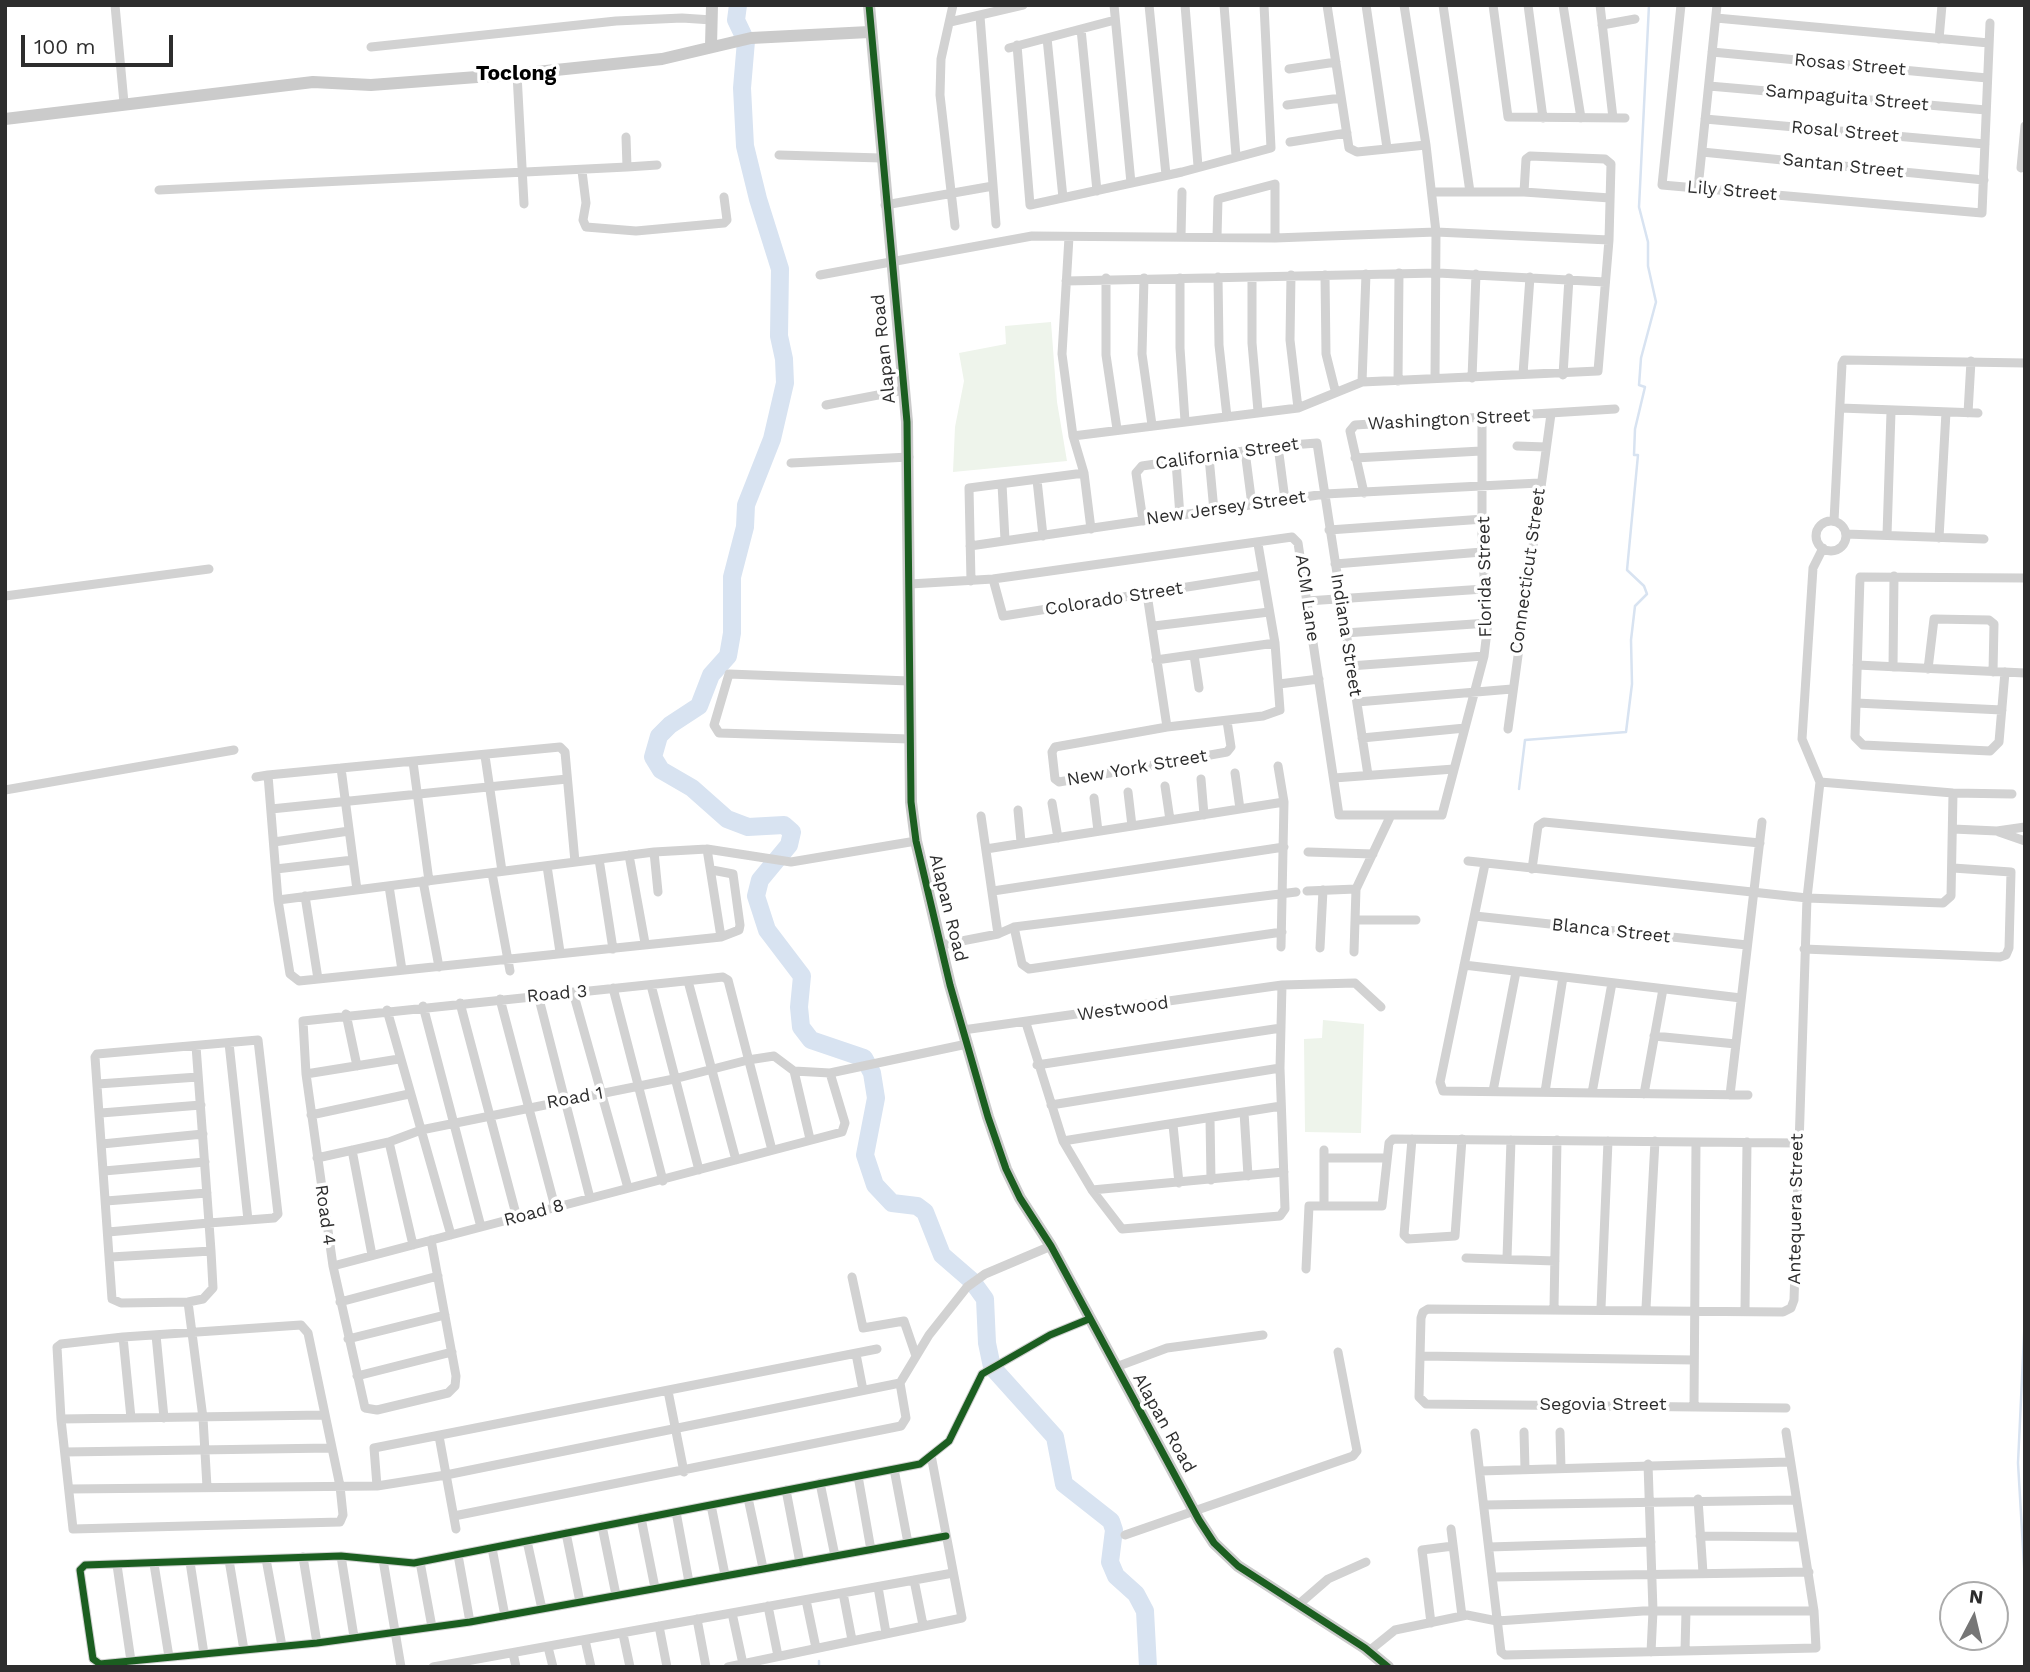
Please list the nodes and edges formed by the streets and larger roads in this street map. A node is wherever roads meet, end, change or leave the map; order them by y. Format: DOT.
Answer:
graph roads {
  1 [pos="115,5"];
  2 [pos="712,5"];
  3 [pos="869,5"];
  4 [pos="953,5"];
  5 [pos="1023,5"];
  6 [pos="1114,5"];
  7 [pos="1149,5"];
  8 [pos="1185,5"];
  9 [pos="1224,5"];
  10 [pos="1264,5"];
  11 [pos="1327,5"];
  12 [pos="1366,5"];
  13 [pos="1404,5"];
  14 [pos="1443,5"];
  15 [pos="1493,5"];
  16 [pos="1528,5"];
  17 [pos="1563,5"];
  18 [pos="1600,5"];
  19 [pos="1681,5"];
  20 [pos="1717,5"];
  21 [pos="1942,5"];
  22 [pos="994,9"];
  23 [pos="980,16"];
  24 [pos="1716,18"];
  25 [pos="1634,19"];
  26 [pos="712,20"];
  27 [pos="1115,20"];
  28 [pos="950,23"];
  29 [pos="1990,23"];
  30 [pos="1602,24"];
  31 [pos="1081,29"];
  32 [pos="869,32"];
  33 [pos="1047,38"];
  34 [pos="1939,39"];
  35 [pos="1989,43"];
  36 [pos="711,46"];
  37 [pos="371,47"];
  38 [pos="1712,52"];
  39 [pos="1336,62"];
  40 [pos="1289,69"];
  41 [pos="517,74"];
  42 [pos="1987,78"];
  43 [pos="1709,86"];
  44 [pos="1341,98"];
  45 [pos="124,103"];
  46 [pos="1287,105"];
  47 [pos="1986,110"];
  48 [pos="1543,118"];
  49 [pos="1581,118"];
  50 [pos="1613,118"];
  51 [pos="1625,118"];
  52 [pos="5,119"];
  53 [pos="1705,120"];
  54 [pos="2025,126"];
  55 [pos="1347,133"];
  56 [pos="626,137"];
  57 [pos="1290,142"];
  58 [pos="1985,144"];
  59 [pos="1426,145"];
  60 [pos="1387,148"];
  61 [pos="1702,152"];
  62 [pos="779,155"];
  63 [pos="1236,156"];
  64 [pos="881,158"];
  65 [pos="657,165"];
  66 [pos="1198,166"];
  67 [pos="626,167"];
  68 [pos="2021,168"];
  69 [pos="582,171"];
  70 [pos="524,173"];
  71 [pos="1166,175"];
  72 [pos="1984,180"];
  73 [pos="1131,183"];
  74 [pos="993,186"];
  75 [pos="1698,188"];
  76 [pos="159,190"];
  77 [pos="1097,191"];
  78 [pos="1182,192"];
  79 [pos="1432,192"];
  80 [pos="1469,192"];
  81 [pos="1524,192"];
  82 [pos="951,194"];
  83 [pos="724,197"];
  84 [pos="1063,198"];
  85 [pos="1610,198"];
  86 [pos="524,204"];
  87 [pos="885,205"];
  88 [pos="996,223"];
  89 [pos="955,226"];
  90 [pos="1436,232"];
  91 [pos="1069,237"];
  92 [pos="1181,237"];
  93 [pos="1217,237"];
  94 [pos="1275,238"];
  95 [pos="1609,240"];
  96 [pos="891,264"];
  97 [pos="1399,273"];
  98 [pos="1438,273"];
  99 [pos="1366,274"];
  100 [pos="1476,274"];
  101 [pos="820,275"];
  102 [pos="1292,275"];
  103 [pos="1325,275"];
  104 [pos="1218,277"];
  105 [pos="1252,277"];
  106 [pos="1530,277"];
  107 [pos="1106,278"];
  108 [pos="1144,278"];
  109 [pos="1180,278"];
  110 [pos="1569,278"];
  111 [pos="1066,281"];
  112 [pos="1605,282"];
  113 [pos="1971,361"];
  114 [pos="2025,363"];
  115 [pos="1523,374"];
  116 [pos="1563,374"];
  117 [pos="1435,378"];
  118 [pos="1472,378"];
  119 [pos="1398,381"];
  120 [pos="1362,382"];
  121 [pos="904,390"];
  122 [pos="1335,390"];
  123 [pos="826,405"];
  124 [pos="1298,408"];
  125 [pos="1840,408"];
  126 [pos="1615,409"];
  127 [pos="1258,411"];
  128 [pos="1891,412"];
  129 [pos="1946,412"];
  130 [pos="1968,413"];
  131 [pos="1978,413"];
  132 [pos="1551,414"];
  133 [pos="1227,417"];
  134 [pos="1482,417"];
  135 [pos="1185,421"];
  136 [pos="1152,425"];
  137 [pos="1117,429"];
  138 [pos="1073,436"];
  139 [pos="1278,446"];
  140 [pos="1517,446"];
  141 [pos="1546,447"];
  142 [pos="1245,452"];
  143 [pos="1481,452"];
  144 [pos="909,457"];
  145 [pos="1209,457"];
  146 [pos="1355,458"];
  147 [pos="1176,462"];
  148 [pos="791,463"];
  149 [pos="1084,473"];
  150 [pos="1037,480"];
  151 [pos="1539,483"];
  152 [pos="1002,484"];
  153 [pos="1483,484"];
  154 [pos="1364,493"];
  155 [pos="1325,494"];
  156 [pos="1285,500"];
  157 [pos="1252,505"];
  158 [pos="1214,511"];
  159 [pos="1180,516"];
  160 [pos="1484,519"];
  161 [pos="1143,521"];
  162 [pos="1834,521"];
  163 [pos="1091,528"];
  164 [pos="1329,530"];
  165 [pos="1846,534"];
  166 [pos="1887,535"];
  167 [pos="1043,536"];
  168 [pos="1939,538"];
  169 [pos="1005,540"];
  170 [pos="1984,540"];
  171 [pos="1258,544"];
  172 [pos="970,546"];
  173 [pos="1823,548"];
  174 [pos="1482,552"];
  175 [pos="1335,564"];
  176 [pos="209,569"];
  177 [pos="1263,575"];
  178 [pos="1894,576"];
  179 [pos="2025,578"];
  180 [pos="993,579"];
  181 [pos="971,581"];
  182 [pos="910,584"];
  183 [pos="1484,589"];
  184 [pos="1147,594"];
  185 [pos="5,596"];
  186 [pos="1340,598"];
  187 [pos="1307,601"];
  188 [pos="1269,612"];
  189 [pos="1488,624"];
  190 [pos="1154,625"];
  191 [pos="1345,633"];
  192 [pos="1275,643"];
  193 [pos="1194,655"];
  194 [pos="1484,656"];
  195 [pos="1156,660"];
  196 [pos="1857,665"];
  197 [pos="1350,666"];
  198 [pos="1894,667"];
  199 [pos="1928,668"];
  200 [pos="1993,672"];
  201 [pos="2005,672"];
  202 [pos="2025,673"];
  203 [pos="1319,679"];
  204 [pos="909,681"];
  205 [pos="1279,684"];
  206 [pos="1199,688"];
  207 [pos="1512,689"];
  208 [pos="1475,692"];
  209 [pos="1357,702"];
  210 [pos="1856,703"];
  211 [pos="2002,710"];
  212 [pos="1227,722"];
  213 [pos="1167,727"];
  214 [pos="1465,728"];
  215 [pos="1508,729"];
  216 [pos="1362,738"];
  217 [pos="909,739"];
  218 [pos="234,750"];
  219 [pos="485,756"];
  220 [pos="413,762"];
  221 [pos="1278,766"];
  222 [pos="341,768"];
  223 [pos="1454,769"];
  224 [pos="1235,773"];
  225 [pos="268,775"];
  226 [pos="1368,775"];
  227 [pos="256,777"];
  228 [pos="1334,778"];
  229 [pos="567,779"];
  230 [pos="1201,779"];
  231 [pos="1820,782"];
  232 [pos="489,785"];
  233 [pos="1165,786"];
  234 [pos="5,790"];
  235 [pos="1128,792"];
  236 [pos="417,793"];
  237 [pos="1953,793"];
  238 [pos="2012,794"];
  239 [pos="1094,798"];
  240 [pos="345,801"];
  241 [pos="1284,802"];
  242 [pos="1052,803"];
  243 [pos="271,808"];
  244 [pos="1240,809"];
  245 [pos="1018,810"];
  246 [pos="1204,815"];
  247 [pos="1391,815"];
  248 [pos="1442,815"];
  249 [pos="981,816"];
  250 [pos="1170,820"];
  251 [pos="1762,822"];
  252 [pos="1132,826"];
  253 [pos="2025,827"];
  254 [pos="1953,829"];
  255 [pos="349,831"];
  256 [pos="1098,831"];
  257 [pos="1997,831"];
  258 [pos="1058,838"];
  259 [pos="916,841"];
  260 [pos="2025,841"];
  261 [pos="274,842"];
  262 [pos="1021,842"];
  263 [pos="1760,843"];
  264 [pos="1284,847"];
  265 [pos="707,849"];
  266 [pos="986,849"];
  267 [pos="654,852"];
  268 [pos="1308,852"];
  269 [pos="1373,854"];
  270 [pos="629,855"];
  271 [pos="600,859"];
  272 [pos="353,860"];
  273 [pos="1468,861"];
  274 [pos="575,862"];
  275 [pos="1485,864"];
  276 [pos="547,866"];
  277 [pos="1953,868"];
  278 [pos="276,869"];
  279 [pos="1532,869"];
  280 [pos="712,870"];
  281 [pos="497,872"];
  282 [pos="426,881"];
  283 [pos="389,886"];
  284 [pos="1356,889"];
  285 [pos="357,890"];
  286 [pos="1323,890"];
  287 [pos="993,891"];
  288 [pos="1307,891"];
  289 [pos="659,892"];
  290 [pos="1284,892"];
  291 [pos="1296,892"];
  292 [pos="1754,892"];
  293 [pos="305,896"];
  294 [pos="1807,898"];
  295 [pos="278,900"];
  296 [pos="1475,916"];
  297 [pos="1355,920"];
  298 [pos="1416,920"];
  299 [pos="1014,926"];
  300 [pos="1282,932"];
  301 [pos="998,934"];
  302 [pos="721,937"];
  303 [pos="645,943"];
  304 [pos="941,945"];
  305 [pos="1747,946"];
  306 [pos="1281,947"];
  307 [pos="613,948"];
  308 [pos="1320,948"];
  309 [pos="1804,949"];
  310 [pos="560,952"];
  311 [pos="1354,952"];
  312 [pos="507,959"];
  313 [pos="1464,965"];
  314 [pos="439,967"];
  315 [pos="402,970"];
  316 [pos="510,971"];
  317 [pos="1516,972"];
  318 [pos="1563,977"];
  319 [pos="318,979"];
  320 [pos="688,981"];
  321 [pos="1612,983"];
  322 [pos="651,985"];
  323 [pos="1283,985"];
  324 [pos="614,988"];
  325 [pos="1663,989"];
  326 [pos="573,992"];
  327 [pos="538,995"];
  328 [pos="1741,998"];
  329 [pos="500,999"];
  330 [pos="460,1003"];
  331 [pos="423,1006"];
  332 [pos="1381,1007"];
  333 [pos="387,1010"];
  334 [pos="346,1014"];
  335 [pos="303,1021"];
  336 [pos="1026,1023"];
  337 [pos="1281,1028"];
  338 [pos="963,1030"];
  339 [pos="1654,1036"];
  340 [pos="229,1043"];
  341 [pos="967,1044"];
  342 [pos="1736,1044"];
  343 [pos="196,1046"];
  344 [pos="399,1059"];
  345 [pos="748,1059"];
  346 [pos="1037,1065"];
  347 [pos="357,1066"];
  348 [pos="1280,1068"];
  349 [pos="710,1069"];
  350 [pos="794,1071"];
  351 [pos="830,1073"];
  352 [pos="306,1074"];
  353 [pos="198,1077"];
  354 [pos="674,1079"];
  355 [pos="98,1084"];
  356 [pos="638,1085"];
  357 [pos="1493,1091"];
  358 [pos="1545,1092"];
  359 [pos="1592,1093"];
  360 [pos="409,1094"];
  361 [pos="600,1094"];
  362 [pos="1644,1094"];
  363 [pos="1730,1095"];
  364 [pos="1748,1095"];
  365 [pos="564,1100"];
  366 [pos="201,1105"];
  367 [pos="1051,1105"];
  368 [pos="528,1106"];
  369 [pos="1281,1106"];
  370 [pos="1244,1112"];
  371 [pos="101,1113"];
  372 [pos="311,1115"];
  373 [pos="491,1115"];
  374 [pos="1210,1118"];
  375 [pos="453,1124"];
  376 [pos="1173,1125"];
  377 [pos="421,1130"];
  378 [pos="203,1135"];
  379 [pos="810,1139"];
  380 [pos="1412,1139"];
  381 [pos="1462,1139"];
  382 [pos="1511,1140"];
  383 [pos="1558,1140"];
  384 [pos="1063,1141"];
  385 [pos="1608,1141"];
  386 [pos="1654,1141"];
  387 [pos="389,1142"];
  388 [pos="1696,1142"];
  389 [pos="1748,1142"];
  390 [pos="1797,1143"];
  391 [pos="102,1144"];
  392 [pos="352,1150"];
  393 [pos="772,1150"];
  394 [pos="317,1158"];
  395 [pos="1387,1158"];
  396 [pos="736,1160"];
  397 [pos="205,1162"];
  398 [pos="699,1170"];
  399 [pos="104,1171"];
  400 [pos="1284,1172"];
  401 [pos="1248,1176"];
  402 [pos="1211,1180"];
  403 [pos="663,1181"];
  404 [pos="1179,1183"];
  405 [pos="628,1188"];
  406 [pos="1092,1190"];
  407 [pos="207,1193"];
  408 [pos="590,1198"];
  409 [pos="106,1201"];
  410 [pos="1324,1205"];
  411 [pos="555,1207"];
  412 [pos="517,1218"];
  413 [pos="248,1220"];
  414 [pos="209,1223"];
  415 [pos="481,1227"];
  416 [pos="108,1232"];
  417 [pos="451,1235"];
  418 [pos="431,1240"];
  419 [pos="412,1245"];
  420 [pos="1051,1246"];
  421 [pos="211,1251"];
  422 [pos="372,1255"];
  423 [pos="111,1257"];
  424 [pos="1466,1258"];
  425 [pos="1507,1258"];
  426 [pos="1555,1261"];
  427 [pos="332,1266"];
  428 [pos="1306,1269"];
  429 [pos="438,1276"];
  430 [pos="852,1276"];
  431 [pos="340,1301"];
  432 [pos="188,1303"];
  433 [pos="1554,1308"];
  434 [pos="1601,1308"];
  435 [pos="1646,1308"];
  436 [pos="1696,1309"];
  437 [pos="1745,1310"];
  438 [pos="445,1315"];
  439 [pos="1089,1319"];
  440 [pos="191,1333"];
  441 [pos="156,1335"];
  442 [pos="1262,1335"];
  443 [pos="123,1337"];
  444 [pos="348,1339"];
  445 [pos="877,1349"];
  446 [pos="452,1352"];
  447 [pos="1338,1352"];
  448 [pos="856,1354"];
  449 [pos="916,1356"];
  450 [pos="1420,1356"];
  451 [pos="1694,1360"];
  452 [pos="1115,1367"];
  453 [pos="357,1376"];
  454 [pos="900,1383"];
  455 [pos="863,1390"];
  456 [pos="668,1391"];
  457 [pos="1694,1406"];
  458 [pos="1786,1408"];
  459 [pos="324,1415"];
  460 [pos="131,1418"];
  461 [pos="164,1418"];
  462 [pos="203,1418"];
  463 [pos="61,1419"];
  464 [pos="676,1429"];
  465 [pos="1524,1432"];
  466 [pos="1560,1432"];
  467 [pos="1786,1432"];
  468 [pos="1475,1433"];
  469 [pos="439,1436"];
  470 [pos="206,1448"];
  471 [pos="331,1448"];
  472 [pos="65,1452"];
  473 [pos="931,1455"];
  474 [pos="1788,1462"];
  475 [pos="1648,1464"];
  476 [pos="1562,1468"];
  477 [pos="894,1469"];
  478 [pos="1525,1469"];
  479 [pos="1479,1471"];
  480 [pos="684,1472"];
  481 [pos="446,1475"];
  482 [pos="858,1476"];
  483 [pos="820,1483"];
  484 [pos="340,1486"];
  485 [pos="377,1486"];
  486 [pos="207,1487"];
  487 [pos="69,1489"];
  488 [pos="786,1490"];
  489 [pos="748,1498"];
  490 [pos="1698,1499"];
  491 [pos="1648,1500"];
  492 [pos="1794,1500"];
  493 [pos="1483,1504"];
  494 [pos="711,1505"];
  495 [pos="676,1512"];
  496 [pos="1194,1512"];
  497 [pos="454,1516"];
  498 [pos="641,1518"];
  499 [pos="602,1526"];
  500 [pos="456,1529"];
  501 [pos="1451,1529"];
  502 [pos="566,1533"];
  503 [pos="1125,1535"];
  504 [pos="946,1536"];
  505 [pos="1700,1536"];
  506 [pos="1802,1537"];
  507 [pos="527,1541"];
  508 [pos="1651,1542"];
  509 [pos="908,1543"];
  510 [pos="1453,1546"];
  511 [pos="492,1548"];
  512 [pos="1489,1548"];
  513 [pos="871,1550"];
  514 [pos="458,1555"];
  515 [pos="341,1556"];
  516 [pos="835,1556"];
  517 [pos="303,1557"];
  518 [pos="266,1559"];
  519 [pos="229,1560"];
  520 [pos="383,1560"];
  521 [pos="190,1562"];
  522 [pos="420,1562"];
  523 [pos="1366,1562"];
  524 [pos="154,1563"];
  525 [pos="800,1563"];
  526 [pos="117,1565"];
  527 [pos="763,1568"];
  528 [pos="1809,1572"];
  529 [pos="953,1573"];
  530 [pos="1703,1573"];
  531 [pos="1651,1574"];
  532 [pos="725,1575"];
  533 [pos="1494,1577"];
  534 [pos="914,1580"];
  535 [pos="689,1582"];
  536 [pos="878,1587"];
  537 [pos="655,1588"];
  538 [pos="843,1593"];
  539 [pos="616,1595"];
  540 [pos="806,1600"];
  541 [pos="580,1602"];
  542 [pos="1298,1605"];
  543 [pos="768,1606"];
  544 [pos="542,1609"];
  545 [pos="1653,1611"];
  546 [pos="1686,1611"];
  547 [pos="1814,1611"];
  548 [pos="732,1613"];
  549 [pos="505,1616"];
  550 [pos="1462,1616"];
  551 [pos="696,1619"];
  552 [pos="1497,1621"];
  553 [pos="470,1622"];
  554 [pos="1430,1623"];
  555 [pos="923,1625"];
  556 [pos="659,1626"];
  557 [pos="432,1627"];
  558 [pos="396,1631"];
  559 [pos="886,1633"];
  560 [pos="624,1634"];
  561 [pos="354,1637"];
  562 [pos="585,1640"];
  563 [pos="852,1640"];
  564 [pos="317,1643"];
  565 [pos="282,1646"];
  566 [pos="548,1647"];
  567 [pos="816,1648"];
  568 [pos="244,1650"];
  569 [pos="1369,1651"];
  570 [pos="1685,1651"];
  571 [pos="1651,1652"];
  572 [pos="513,1653"];
  573 [pos="204,1654"];
  574 [pos="778,1656"];
  575 [pos="169,1657"];
  576 [pos="131,1661"];
  577 [pos="478,1663"];
  578 [pos="743,1664"];
  579 [pos="439,1666"];
  580 [pos="401,1667"];
  581 [pos="516,1667"];
  582 [pos="553,1667"];
  583 [pos="591,1667"];
  584 [pos="630,1667"];
  585 [pos="667,1667"];
  586 [pos="706,1667"];
  587 [pos="728,1667"];
  588 [pos="1388,1667"];
  1 -- 45 [label="street"];
  2 -- 26 [label="street"];
  3 -- 32 [label="street, Alapan Road"];
  4 -- 28 [label="street"];
  5 -- 22 [label="street"];
  6 -- 27 [label="street"];
  7 -- 71 [label="street"];
  8 -- 66 [label="street"];
  9 -- 63 [label="street"];
  10 -- 63 [label="street"];
  11 -- 39 [label="street"];
  12 -- 60 [label="street"];
  13 -- 59 [label="street"];
  14 -- 80 [label="street"];
  15 -- 48 [label="street"];
  16 -- 48 [label="street"];
  17 -- 49 [label="street"];
  18 -- 30 [label="street"];
  19 -- 75 [label="street, Lily Street"];
  20 -- 24 [label="street"];
  21 -- 34 [label="street"];
  22 -- 23 [label="street"];
  23 -- 28 [label="street"];
  23 -- 74 [label="street"];
  24 -- 34 [label="street"];
  24 -- 38 [label="street"];
  25 -- 30 [label="street"];
  26 -- 36 [label="street"];
  26 -- 37 [label="street"];
  27 -- 31 [label="street"];
  27 -- 73 [label="street"];
  28 -- 82 [label="street"];
  29 -- 35 [label="street"];
  30 -- 50 [label="street"];
  31 -- 33 [label="street"];
  31 -- 77 [label="street"];
  32 -- 36 [label="street"];
  32 -- 64 [label="street, Alapan Road"];
  33 -- 84 [label="street"];
  33 -- 84 [label="street"];
  34 -- 35 [label="street"];
  35 -- 42 [label="street"];
  36 -- 41 [label="street"];
  38 -- 42 [label="street, Rosas Street"];
  38 -- 43 [label="street"];
  39 -- 40 [label="street"];
  39 -- 44 [label="street"];
  41 -- 45 [label="street"];
  41 -- 70 [label="street"];
  42 -- 47 [label="street"];
  43 -- 47 [label="street, Sampaguita Street"];
  43 -- 53 [label="street"];
  44 -- 46 [label="street"];
  44 -- 55 [label="street"];
  45 -- 52 [label="street"];
  47 -- 58 [label="street"];
  48 -- 49 [label="street"];
  49 -- 50 [label="street"];
  50 -- 51 [label="street"];
  53 -- 58 [label="street, Rosal Street"];
  53 -- 61 [label="street"];
  54 -- 68 [label="street"];
  55 -- 57 [label="street"];
  55 -- 60 [label="street"];
  56 -- 67 [label="street"];
  58 -- 72 [label="street"];
  59 -- 60 [label="street"];
  59 -- 79 [label="street"];
  61 -- 72 [label="street, Santan Street"];
  61 -- 75 [label="street"];
  62 -- 64 [label="street"];
  63 -- 66 [label="street"];
  64 -- 87 [label="street, Alapan Road"];
  65 -- 67 [label="street"];
  66 -- 71 [label="street"];
  67 -- 69 [label="street"];
  69 -- 70 [label="street"];
  69 -- 83 [label="street"];
  70 -- 76 [label="street"];
  70 -- 86 [label="street"];
  71 -- 73 [label="street"];
  72 -- 75 [label="street, Lily Street"];
  73 -- 77 [label="street"];
  74 -- 82 [label="street"];
  74 -- 88 [label="street"];
  77 -- 84 [label="street"];
  78 -- 92 [label="street"];
  79 -- 80 [label="street"];
  79 -- 90 [label="street"];
  80 -- 81 [label="street"];
  81 -- 85 [label="street"];
  81 -- 85 [label="street"];
  82 -- 87 [label="street"];
  82 -- 89 [label="street"];
  85 -- 95 [label="street"];
  87 -- 96 [label="street, Alapan Road"];
  90 -- 94 [label="street"];
  90 -- 95 [label="street"];
  90 -- 98 [label="street"];
  91 -- 92 [label="street"];
  91 -- 96 [label="street"];
  91 -- 111 [label="street"];
  92 -- 93 [label="street"];
  93 -- 94 [label="street"];
  93 -- 94 [label="street"];
  95 -- 112 [label="street"];
  96 -- 101 [label="street"];
  96 -- 121 [label="street, Alapan Road"];
  97 -- 98 [label="street"];
  97 -- 99 [label="street"];
  97 -- 119 [label="street"];
  98 -- 100 [label="street"];
  98 -- 117 [label="street"];
  99 -- 103 [label="street"];
  99 -- 120 [label="street"];
  100 -- 106 [label="street"];
  100 -- 118 [label="street"];
  102 -- 103 [label="street"];
  102 -- 105 [label="street"];
  102 -- 124 [label="street"];
  103 -- 122 [label="street"];
  104 -- 105 [label="street"];
  104 -- 109 [label="street"];
  104 -- 133 [label="street"];
  105 -- 127 [label="street"];
  106 -- 110 [label="street"];
  106 -- 115 [label="street"];
  107 -- 108 [label="street"];
  107 -- 111 [label="street"];
  107 -- 137 [label="street"];
  108 -- 109 [label="street"];
  108 -- 136 [label="street"];
  109 -- 135 [label="street"];
  110 -- 112 [label="street"];
  110 -- 116 [label="street"];
  111 -- 138 [label="street"];
  112 -- 116 [label="street"];
  113 -- 114 [label="street"];
  113 -- 125 [label="street"];
  113 -- 130 [label="street"];
  115 -- 116 [label="street"];
  115 -- 118 [label="street"];
  117 -- 118 [label="street"];
  117 -- 119 [label="street"];
  119 -- 120 [label="street"];
  120 -- 122 [label="street"];
  121 -- 123 [label="street"];
  121 -- 144 [label="street, Alapan Road"];
  122 -- 124 [label="street"];
  124 -- 127 [label="street"];
  125 -- 128 [label="street"];
  125 -- 162 [label="street"];
  126 -- 132 [label="street, Washington Street"];
  127 -- 133 [label="street"];
  128 -- 129 [label="street"];
  128 -- 166 [label="street"];
  129 -- 130 [label="street"];
  129 -- 168 [label="street"];
  130 -- 131 [label="street"];
  132 -- 134 [label="street, Washington Street"];
  132 -- 141 [label="street, Connecticut Street"];
  133 -- 135 [label="street"];
  134 -- 143 [label="street, Florida Street"];
  134 -- 146 [label="street, Washington Street"];
  135 -- 136 [label="street"];
  136 -- 137 [label="street"];
  137 -- 138 [label="street"];
  138 -- 149 [label="street"];
  139 -- 142 [label="street, California Street"];
  139 -- 155 [label="street, California Street"];
  139 -- 156 [label="street"];
  140 -- 141 [label="street"];
  141 -- 151 [label="street, Connecticut Street"];
  142 -- 145 [label="street, California Street"];
  142 -- 157 [label="street"];
  143 -- 146 [label="street"];
  143 -- 153 [label="street, Florida Street"];
  144 -- 148 [label="street"];
  144 -- 182 [label="street, Alapan Road"];
  145 -- 147 [label="street, California Street"];
  145 -- 158 [label="street"];
  146 -- 154 [label="street, Washington Street"];
  147 -- 159 [label="street"];
  147 -- 161 [label="street, California Street"];
  149 -- 150 [label="street"];
  149 -- 163 [label="street"];
  150 -- 152 [label="street"];
  150 -- 167 [label="street"];
  151 -- 153 [label="street, New Jersey Street"];
  151 -- 207 [label="street, Connecticut Street"];
  152 -- 169 [label="street"];
  152 -- 172 [label="street"];
  153 -- 154 [label="street, New Jersey Street"];
  153 -- 160 [label="street, Florida Street"];
  154 -- 155 [label="street, New Jersey Street"];
  155 -- 156 [label="street, New Jersey Street"];
  155 -- 164 [label="street, Indiana Street"];
  156 -- 157 [label="street, New Jersey Street"];
  157 -- 158 [label="street, New Jersey Street"];
  158 -- 159 [label="street, New Jersey Street"];
  159 -- 161 [label="street, New Jersey Street"];
  160 -- 164 [label="street"];
  160 -- 174 [label="street, Florida Street"];
  161 -- 163 [label="street, New Jersey Street"];
  162 -- 165 [label="street"];
  162 -- 173 [label="street"];
  163 -- 167 [label="street, New Jersey Street"];
  164 -- 175 [label="street, Indiana Street"];
  165 -- 166 [label="street"];
  165 -- 173 [label="street"];
  166 -- 168 [label="street"];
  167 -- 169 [label="street, New Jersey Street"];
  168 -- 170 [label="street"];
  169 -- 172 [label="street, New Jersey Street"];
  171 -- 177 [label="street"];
  171 -- 180 [label="street, ACM Lane"];
  171 -- 187 [label="street, ACM Lane"];
  172 -- 181 [label="street"];
  173 -- 231 [label="street"];
  174 -- 175 [label="street"];
  174 -- 183 [label="street, Florida Street"];
  175 -- 186 [label="street, Indiana Street"];
  176 -- 185 [label="street"];
  177 -- 184 [label="street, Colorado Street"];
  177 -- 188 [label="street"];
  178 -- 179 [label="street"];
  178 -- 196 [label="street"];
  178 -- 198 [label="street"];
  180 -- 181 [label="street, ACM Lane"];
  180 -- 184 [label="street, Colorado Street"];
  181 -- 182 [label="street, ACM Lane"];
  182 -- 204 [label="street, Alapan Road"];
  183 -- 186 [label="street"];
  183 -- 189 [label="street, Florida Street"];
  184 -- 190 [label="street"];
  186 -- 187 [label="street"];
  186 -- 191 [label="street, Indiana Street"];
  187 -- 203 [label="street, ACM Lane"];
  188 -- 190 [label="street"];
  188 -- 192 [label="street"];
  189 -- 191 [label="street"];
  189 -- 194 [label="street, Florida Street"];
  190 -- 195 [label="street"];
  191 -- 197 [label="street, Indiana Street"];
  192 -- 193 [label="street"];
  192 -- 205 [label="street"];
  193 -- 195 [label="street"];
  193 -- 206 [label="street"];
  194 -- 197 [label="street"];
  194 -- 208 [label="street, Florida Street"];
  195 -- 213 [label="street"];
  196 -- 198 [label="street"];
  196 -- 210 [label="street"];
  197 -- 209 [label="street, Indiana Street"];
  198 -- 199 [label="street"];
  199 -- 200 [label="street"];
  199 -- 200 [label="street"];
  200 -- 201 [label="street"];
  201 -- 202 [label="street"];
  201 -- 211 [label="street"];
  203 -- 205 [label="street"];
  203 -- 228 [label="street, ACM Lane"];
  204 -- 217 [label="street, Alapan Road"];
  204 -- 217 [label="street"];
  205 -- 212 [label="street, New York Street"];
  207 -- 208 [label="street"];
  207 -- 215 [label="street, Connecticut Street"];
  208 -- 209 [label="street"];
  208 -- 214 [label="street, Florida Street"];
  209 -- 216 [label="street, Indiana Street"];
  210 -- 211 [label="street"];
  210 -- 211 [label="street"];
  212 -- 213 [label="street, New York Street"];
  212 -- 213 [label="street, New York Street"];
  214 -- 216 [label="street"];
  214 -- 223 [label="street, Florida Street"];
  216 -- 226 [label="street, Indiana Street"];
  217 -- 259 [label="street, Alapan Road"];
  218 -- 234 [label="street"];
  219 -- 220 [label="street"];
  219 -- 229 [label="street"];
  219 -- 232 [label="street"];
  220 -- 222 [label="street"];
  220 -- 236 [label="street"];
  221 -- 241 [label="street"];
  222 -- 225 [label="street"];
  222 -- 240 [label="street"];
  223 -- 226 [label="street"];
  223 -- 248 [label="street, Florida Street"];
  224 -- 244 [label="street"];
  225 -- 227 [label="street"];
  225 -- 243 [label="street"];
  226 -- 228 [label="street"];
  228 -- 247 [label="street, ACM Lane"];
  229 -- 232 [label="street"];
  229 -- 274 [label="street"];
  230 -- 246 [label="street"];
  231 -- 237 [label="street"];
  231 -- 294 [label="street, Antequera Street"];
  232 -- 236 [label="street"];
  232 -- 281 [label="street"];
  233 -- 250 [label="street"];
  235 -- 252 [label="street"];
  236 -- 240 [label="street"];
  236 -- 282 [label="street"];
  237 -- 238 [label="street"];
  237 -- 254 [label="street"];
  239 -- 256 [label="street"];
  240 -- 243 [label="street"];
  240 -- 255 [label="street"];
  241 -- 244 [label="street"];
  241 -- 264 [label="street"];
  242 -- 258 [label="street"];
  243 -- 261 [label="street"];
  244 -- 246 [label="street"];
  245 -- 262 [label="street"];
  246 -- 250 [label="street"];
  247 -- 248 [label="street, ACM Lane"];
  247 -- 269 [label="street"];
  249 -- 266 [label="street"];
  250 -- 252 [label="street"];
  251 -- 263 [label="street"];
  252 -- 256 [label="street"];
  253 -- 257 [label="street"];
  254 -- 257 [label="street"];
  254 -- 277 [label="street"];
  255 -- 261 [label="street"];
  255 -- 272 [label="street"];
  256 -- 258 [label="street"];
  257 -- 260 [label="street"];
  258 -- 262 [label="street"];
  259 -- 265 [label="street"];
  259 -- 304 [label="street, Alapan Road"];
  261 -- 278 [label="street"];
  262 -- 266 [label="street"];
  263 -- 279 [label="street"];
  263 -- 292 [label="street"];
  264 -- 287 [label="street"];
  264 -- 290 [label="street"];
  265 -- 267 [label="street"];
  265 -- 280 [label="street"];
  266 -- 287 [label="street"];
  267 -- 270 [label="street"];
  267 -- 289 [label="street"];
  268 -- 269 [label="street"];
  269 -- 284 [label="street"];
  270 -- 271 [label="street"];
  270 -- 303 [label="street"];
  271 -- 274 [label="street"];
  271 -- 307 [label="street"];
  272 -- 278 [label="street"];
  272 -- 285 [label="street"];
  273 -- 275 [label="street"];
  274 -- 276 [label="street"];
  275 -- 279 [label="street"];
  275 -- 296 [label="street"];
  276 -- 281 [label="street"];
  276 -- 310 [label="street"];
  277 -- 294 [label="street"];
  277 -- 309 [label="street"];
  278 -- 295 [label="street"];
  279 -- 292 [label="street"];
  280 -- 302 [label="street"];
  280 -- 302 [label="street"];
  281 -- 282 [label="street"];
  281 -- 312 [label="street"];
  282 -- 283 [label="street"];
  282 -- 314 [label="street"];
  283 -- 285 [label="street"];
  283 -- 315 [label="street"];
  284 -- 286 [label="street"];
  284 -- 297 [label="street"];
  285 -- 293 [label="street"];
  286 -- 288 [label="street"];
  286 -- 308 [label="street"];
  287 -- 301 [label="street"];
  290 -- 291 [label="street"];
  290 -- 299 [label="street"];
  290 -- 300 [label="street"];
  292 -- 294 [label="street"];
  292 -- 305 [label="street"];
  293 -- 295 [label="street"];
  293 -- 319 [label="street"];
  294 -- 309 [label="street, Antequera Street"];
  295 -- 319 [label="street"];
  296 -- 305 [label="street, Blanca Street"];
  296 -- 313 [label="street"];
  297 -- 298 [label="street"];
  297 -- 311 [label="street"];
  299 -- 300 [label="street"];
  299 -- 301 [label="street"];
  300 -- 306 [label="street"];
  301 -- 304 [label="street"];
  302 -- 303 [label="street"];
  303 -- 307 [label="street"];
  304 -- 338 [label="street, Alapan Road"];
  305 -- 328 [label="street"];
  307 -- 310 [label="street"];
  309 -- 390 [label="street, Antequera Street"];
  310 -- 312 [label="street"];
  312 -- 314 [label="street"];
  312 -- 316 [label="street"];
  313 -- 317 [label="street"];
  313 -- 357 [label="street"];
  314 -- 315 [label="street"];
  315 -- 319 [label="street"];
  317 -- 318 [label="street"];
  317 -- 357 [label="street"];
  318 -- 321 [label="street"];
  318 -- 358 [label="street"];
  320 -- 322 [label="street, Road 3"];
  320 -- 345 [label="street, Road 3"];
  320 -- 349 [label="street"];
  321 -- 325 [label="street"];
  321 -- 359 [label="street"];
  322 -- 324 [label="street, Road 3"];
  322 -- 354 [label="street"];
  323 -- 332 [label="street, Westwood"];
  323 -- 336 [label="street, Westwood"];
  323 -- 337 [label="street"];
  324 -- 326 [label="street, Road 3"];
  324 -- 356 [label="street"];
  325 -- 328 [label="street"];
  325 -- 339 [label="street"];
  326 -- 327 [label="street, Road 3"];
  326 -- 361 [label="street"];
  327 -- 329 [label="street, Road 3"];
  327 -- 365 [label="street"];
  328 -- 342 [label="street"];
  329 -- 330 [label="street, Road 3"];
  329 -- 368 [label="street"];
  330 -- 331 [label="street, Road 3"];
  330 -- 373 [label="street"];
  331 -- 333 [label="street, Road 3"];
  331 -- 375 [label="street"];
  333 -- 334 [label="street, Road 3"];
  333 -- 344 [label="street"];
  334 -- 335 [label="street, Road 3"];
  334 -- 347 [label="street"];
  335 -- 352 [label="street, Road 4"];
  336 -- 338 [label="street, Westwood"];
  336 -- 346 [label="street"];
  337 -- 346 [label="street"];
  337 -- 348 [label="street"];
  338 -- 341 [label="street, Alapan Road"];
  339 -- 342 [label="street"];
  339 -- 362 [label="street"];
  340 -- 343 [label="street"];
  340 -- 413 [label="street"];
  340 -- 413 [label="street"];
  341 -- 351 [label="street, Road 1"];
  341 -- 420 [label="street, Alapan Road"];
  342 -- 363 [label="street"];
  343 -- 353 [label="street"];
  343 -- 355 [label="street"];
  344 -- 347 [label="street"];
  344 -- 360 [label="street"];
  345 -- 349 [label="street, Road 1"];
  345 -- 350 [label="street, Road 1"];
  345 -- 393 [label="street"];
  346 -- 367 [label="street"];
  347 -- 352 [label="street"];
  348 -- 367 [label="street"];
  348 -- 369 [label="street"];
  349 -- 354 [label="street, Road 1"];
  349 -- 396 [label="street"];
  350 -- 351 [label="street, Road 1"];
  350 -- 379 [label="street"];
  351 -- 379 [label="street, Road 8"];
  352 -- 372 [label="street, Road 4"];
  353 -- 355 [label="street"];
  353 -- 366 [label="street"];
  354 -- 356 [label="street, Road 1"];
  354 -- 398 [label="street"];
  355 -- 371 [label="street"];
  356 -- 361 [label="street, Road 1"];
  356 -- 403 [label="street"];
  357 -- 358 [label="street"];
  358 -- 359 [label="street"];
  359 -- 362 [label="street"];
  360 -- 372 [label="street"];
  360 -- 377 [label="street"];
  361 -- 365 [label="street, Road 1"];
  361 -- 405 [label="street"];
  362 -- 363 [label="street"];
  363 -- 364 [label="street"];
  365 -- 368 [label="street, Road 1"];
  365 -- 408 [label="street"];
  366 -- 371 [label="street"];
  366 -- 378 [label="street"];
  367 -- 384 [label="street"];
  368 -- 373 [label="street, Road 1"];
  368 -- 411 [label="street"];
  369 -- 370 [label="street"];
  369 -- 400 [label="street"];
  370 -- 374 [label="street"];
  370 -- 401 [label="street"];
  371 -- 391 [label="street"];
  372 -- 394 [label="street, Road 4"];
  373 -- 375 [label="street, Road 1"];
  373 -- 412 [label="street"];
  374 -- 376 [label="street"];
  374 -- 402 [label="street"];
  375 -- 377 [label="street, Road 1"];
  375 -- 415 [label="street"];
  376 -- 384 [label="street"];
  376 -- 404 [label="street"];
  377 -- 387 [label="street, Road 1"];
  377 -- 417 [label="street"];
  378 -- 391 [label="street"];
  378 -- 397 [label="street"];
  379 -- 393 [label="street, Road 8"];
  380 -- 381 [label="street"];
  380 -- 381 [label="street"];
  380 -- 395 [label="street"];
  381 -- 382 [label="street"];
  382 -- 383 [label="street"];
  382 -- 425 [label="street"];
  383 -- 385 [label="street"];
  383 -- 426 [label="street"];
  384 -- 406 [label="street"];
  385 -- 386 [label="street"];
  385 -- 434 [label="street"];
  386 -- 388 [label="street"];
  386 -- 435 [label="street"];
  387 -- 392 [label="street, Road 1"];
  387 -- 419 [label="street"];
  388 -- 389 [label="street"];
  388 -- 436 [label="street"];
  389 -- 390 [label="street"];
  389 -- 437 [label="street"];
  390 -- 437 [label="street, Antequera Street"];
  391 -- 399 [label="street"];
  392 -- 394 [label="street, Road 1"];
  392 -- 422 [label="street"];
  393 -- 396 [label="street, Road 8"];
  394 -- 427 [label="street, Road 4"];
  395 -- 410 [label="street"];
  395 -- 410 [label="street"];
  396 -- 398 [label="street, Road 8"];
  397 -- 399 [label="street"];
  397 -- 407 [label="street"];
  398 -- 403 [label="street, Road 8"];
  399 -- 409 [label="street"];
  400 -- 401 [label="street"];
  400 -- 406 [label="street"];
  401 -- 402 [label="street"];
  402 -- 404 [label="street"];
  403 -- 405 [label="street, Road 8"];
  404 -- 406 [label="street"];
  405 -- 408 [label="street, Road 8"];
  407 -- 409 [label="street"];
  407 -- 414 [label="street"];
  408 -- 411 [label="street, Road 8"];
  409 -- 416 [label="street"];
  410 -- 428 [label="street"];
  411 -- 412 [label="street, Road 8"];
  412 -- 415 [label="street, Road 8"];
  413 -- 414 [label="street"];
  414 -- 416 [label="street"];
  414 -- 421 [label="street"];
  415 -- 417 [label="street, Road 8"];
  416 -- 423 [label="street"];
  417 -- 418 [label="street, Road 8"];
  418 -- 419 [label="street, Road 8"];
  418 -- 429 [label="street"];
  419 -- 422 [label="street, Road 8"];
  420 -- 439 [label="street, Alapan Road"];
  420 -- 449 [label="street"];
  421 -- 423 [label="street"];
  421 -- 432 [label="street"];
  422 -- 427 [label="street, Road 8"];
  423 -- 432 [label="street"];
  424 -- 425 [label="street"];
  425 -- 426 [label="street"];
  426 -- 433 [label="street"];
  427 -- 431 [label="street, Road 4"];
  429 -- 431 [label="street"];
  429 -- 438 [label="street"];
  430 -- 449 [label="street"];
  431 -- 444 [label="street, Road 4"];
  432 -- 440 [label="street"];
  433 -- 434 [label="street, Antequera Street"];
  433 -- 450 [label="street, Antequera Street"];
  434 -- 435 [label="street, Antequera Street"];
  435 -- 436 [label="street, Antequera Street"];
  436 -- 437 [label="street, Antequera Street"];
  436 -- 451 [label="street"];
  438 -- 444 [label="street"];
  438 -- 446 [label="street"];
  439 -- 452 [label="street, Alapan Road"];
  439 -- 473 [label="street"];
  440 -- 441 [label="street"];
  440 -- 459 [label="street"];
  440 -- 462 [label="street"];
  441 -- 443 [label="street"];
  441 -- 461 [label="street"];
  442 -- 452 [label="street"];
  443 -- 460 [label="street"];
  443 -- 463 [label="street"];
  444 -- 453 [label="street, Road 4"];
  445 -- 448 [label="street"];
  446 -- 453 [label="street"];
  446 -- 453 [label="street, Road 4"];
  447 -- 496 [label="street"];
  448 -- 455 [label="street"];
  448 -- 456 [label="street"];
  449 -- 454 [label="street"];
  450 -- 451 [label="street"];
  450 -- 457 [label="street, Segovia Street"];
  451 -- 457 [label="street"];
  452 -- 496 [label="street, Alapan Road"];
  454 -- 455 [label="street"];
  454 -- 480 [label="street"];
  455 -- 464 [label="street"];
  456 -- 464 [label="street"];
  456 -- 469 [label="street"];
  457 -- 458 [label="street, Segovia Street"];
  459 -- 462 [label="street"];
  459 -- 471 [label="street"];
  460 -- 461 [label="street"];
  460 -- 463 [label="street"];
  461 -- 462 [label="street"];
  462 -- 470 [label="street"];
  463 -- 472 [label="street"];
  464 -- 480 [label="street"];
  464 -- 481 [label="street"];
  465 -- 478 [label="street"];
  466 -- 476 [label="street"];
  467 -- 474 [label="street"];
  468 -- 479 [label="street"];
  469 -- 481 [label="street"];
  469 -- 485 [label="street"];
  470 -- 471 [label="street"];
  470 -- 472 [label="street"];
  470 -- 486 [label="street"];
  471 -- 484 [label="street"];
  472 -- 487 [label="street"];
  473 -- 477 [label="street"];
  473 -- 504 [label="street"];
  474 -- 475 [label="street"];
  474 -- 492 [label="street"];
  475 -- 476 [label="street"];
  475 -- 491 [label="street"];
  476 -- 478 [label="street"];
  477 -- 482 [label="street"];
  477 -- 509 [label="street"];
  478 -- 479 [label="street"];
  479 -- 493 [label="street"];
  480 -- 497 [label="street"];
  481 -- 485 [label="street"];
  481 -- 497 [label="street"];
  482 -- 483 [label="street"];
  482 -- 513 [label="street"];
  483 -- 488 [label="street"];
  483 -- 516 [label="street"];
  484 -- 485 [label="street"];
  484 -- 486 [label="street"];
  484 -- 487 [label="street"];
  486 -- 487 [label="street"];
  488 -- 489 [label="street"];
  488 -- 525 [label="street"];
  489 -- 494 [label="street"];
  489 -- 527 [label="street"];
  490 -- 491 [label="street"];
  490 -- 492 [label="street"];
  490 -- 505 [label="street"];
  491 -- 493 [label="street"];
  491 -- 508 [label="street"];
  492 -- 506 [label="street"];
  493 -- 512 [label="street"];
  494 -- 495 [label="street"];
  494 -- 532 [label="street"];
  495 -- 498 [label="street"];
  495 -- 535 [label="street"];
  496 -- 503 [label="street"];
  496 -- 542 [label="street, Alapan Road"];
  497 -- 500 [label="street"];
  498 -- 499 [label="street"];
  498 -- 537 [label="street"];
  499 -- 502 [label="street"];
  499 -- 539 [label="street"];
  501 -- 510 [label="street"];
  502 -- 507 [label="street"];
  502 -- 541 [label="street"];
  504 -- 509 [label="street"];
  504 -- 529 [label="street"];
  505 -- 506 [label="street"];
  505 -- 530 [label="street"];
  506 -- 528 [label="street"];
  507 -- 511 [label="street"];
  507 -- 544 [label="street"];
  508 -- 512 [label="street"];
  508 -- 531 [label="street"];
  509 -- 513 [label="street"];
  510 -- 550 [label="street"];
  510 -- 554 [label="street"];
  511 -- 514 [label="street"];
  511 -- 549 [label="street"];
  512 -- 533 [label="street"];
  513 -- 516 [label="street"];
  514 -- 522 [label="street"];
  514 -- 553 [label="street"];
  515 -- 517 [label="street"];
  515 -- 520 [label="street"];
  515 -- 561 [label="street"];
  516 -- 525 [label="street"];
  517 -- 518 [label="street"];
  517 -- 564 [label="street"];
  518 -- 519 [label="street"];
  518 -- 565 [label="street"];
  519 -- 521 [label="street"];
  519 -- 568 [label="street"];
  520 -- 522 [label="street"];
  520 -- 558 [label="street"];
  521 -- 524 [label="street"];
  521 -- 573 [label="street"];
  522 -- 557 [label="street"];
  523 -- 542 [label="street"];
  524 -- 526 [label="street"];
  524 -- 575 [label="street"];
  525 -- 527 [label="street"];
  526 -- 576 [label="street"];
  526 -- 576 [label="street"];
  527 -- 532 [label="street"];
  528 -- 530 [label="street"];
  528 -- 547 [label="street"];
  529 -- 534 [label="street"];
  529 -- 555 [label="street"];
  530 -- 531 [label="street"];
  531 -- 533 [label="street"];
  531 -- 545 [label="street"];
  532 -- 535 [label="street"];
  533 -- 552 [label="street"];
  534 -- 536 [label="street"];
  534 -- 555 [label="street"];
  535 -- 537 [label="street"];
  536 -- 538 [label="street"];
  536 -- 559 [label="street"];
  537 -- 539 [label="street"];
  538 -- 540 [label="street"];
  538 -- 563 [label="street"];
  539 -- 541 [label="street"];
  540 -- 543 [label="street"];
  540 -- 567 [label="street"];
  541 -- 544 [label="street"];
  542 -- 569 [label="street, Alapan Road"];
  543 -- 548 [label="street"];
  543 -- 574 [label="street"];
  544 -- 549 [label="street"];
  545 -- 546 [label="street"];
  545 -- 552 [label="street"];
  545 -- 571 [label="street"];
  546 -- 547 [label="street"];
  546 -- 570 [label="street"];
  547 -- 570 [label="street"];
  548 -- 551 [label="street"];
  548 -- 578 [label="street"];
  549 -- 553 [label="street"];
  550 -- 552 [label="street"];
  550 -- 554 [label="street"];
  551 -- 556 [label="street"];
  551 -- 586 [label="street"];
  552 -- 571 [label="street"];
  553 -- 557 [label="street"];
  554 -- 569 [label="street"];
  555 -- 559 [label="street"];
  556 -- 560 [label="street"];
  556 -- 585 [label="street"];
  557 -- 558 [label="street"];
  558 -- 561 [label="street"];
  558 -- 580 [label="street"];
  559 -- 563 [label="street"];
  560 -- 562 [label="street"];
  560 -- 584 [label="street"];
  561 -- 564 [label="street"];
  562 -- 566 [label="street"];
  562 -- 583 [label="street"];
  563 -- 567 [label="street"];
  564 -- 565 [label="street"];
  565 -- 568 [label="street"];
  566 -- 572 [label="street"];
  566 -- 582 [label="street"];
  567 -- 574 [label="street"];
  568 -- 573 [label="street"];
  569 -- 588 [label="street, Alapan Road"];
  570 -- 571 [label="street"];
  572 -- 577 [label="street"];
  572 -- 581 [label="street"];
  573 -- 575 [label="street"];
  574 -- 578 [label="street"];
  575 -- 576 [label="street"];
  577 -- 579 [label="street"];
  578 -- 587 [label="street"];
}
